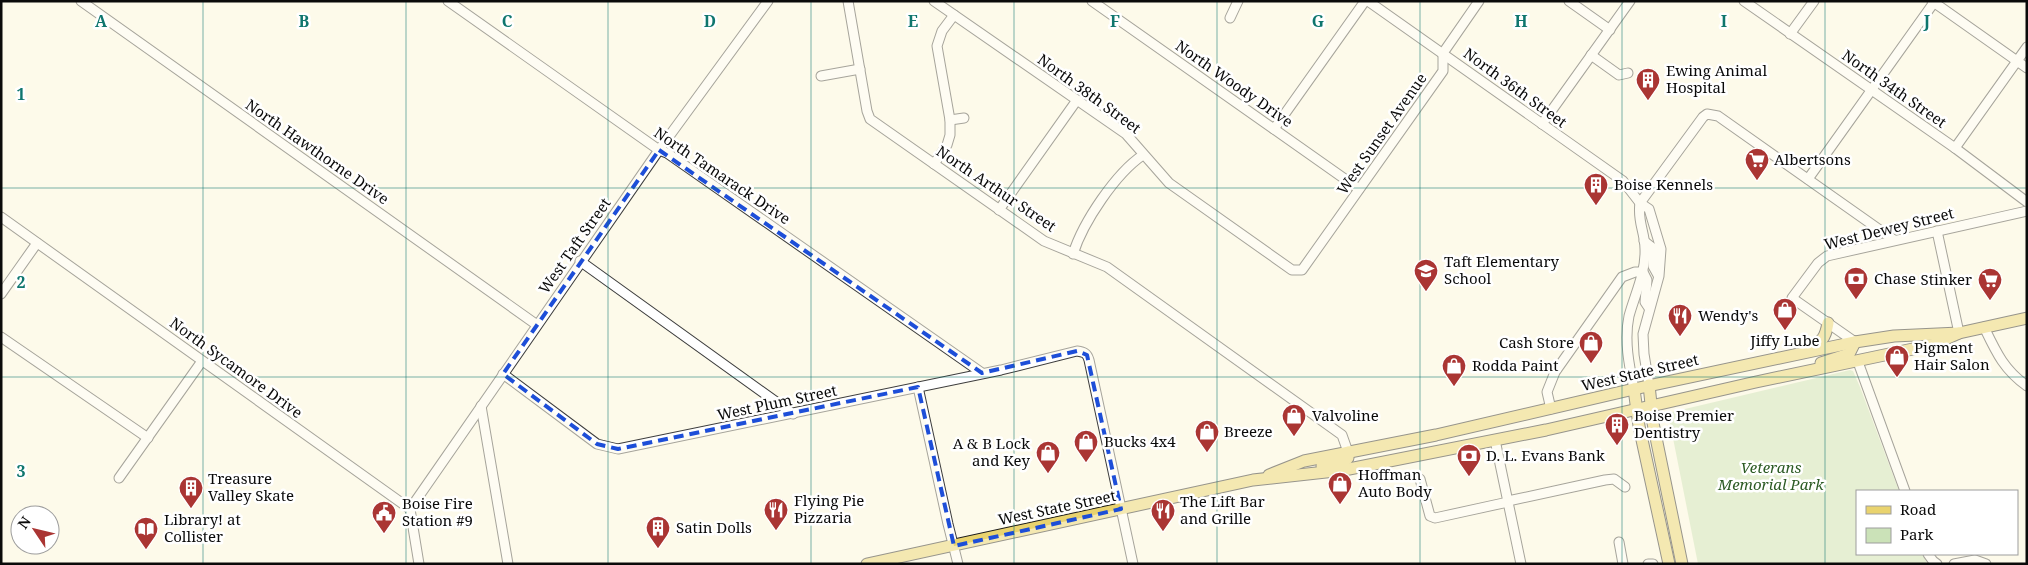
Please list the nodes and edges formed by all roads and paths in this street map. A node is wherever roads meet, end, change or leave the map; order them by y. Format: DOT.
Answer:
graph roads {
  1 [pos="81,1"];
  2 [pos="448,1"];
  3 [pos="768,1"];
  4 [pos="848,1"];
  5 [pos="934,1"];
  6 [pos="1092,1"];
  7 [pos="1238,1"];
  8 [pos="1366,1"];
  9 [pos="1479,1"];
  10 [pos="1569,1"];
  11 [pos="1630,1"];
  12 [pos="1744,1"];
  13 [pos="1814,1"];
  14 [pos="1933,2"];
  15 [pos="954,15"];
  16 [pos="1230,18"];
  17 [pos="1610,30"];
  18 [pos="1790,34"];
  19 [pos="2027,47"];
  20 [pos="1443,53"];
  21 [pos="1592,55"];
  22 [pos="2016,61"];
  23 [pos="2027,68"];
  24 [pos="860,69"];
  25 [pos="1628,73"];
  26 [pos="821,76"];
  27 [pos="1872,90"];
  28 [pos="1077,100"];
  29 [pos="964,118"];
  30 [pos="950,120"];
  31 [pos="1542,124"];
  32 [pos="1274,129"];
  33 [pos="1955,148"];
  34 [pos="659,150"];
  35 [pos="1144,155"];
  36 [pos="934,164"];
  37 [pos="1808,179"];
  38 [pos="1359,189"];
  39 [pos="2027,202"];
  40 [pos="1640,203"];
  41 [pos="999,210"];
  42 [pos="2027,211"];
  43 [pos="1,217"];
  44 [pos="1937,230"];
  45 [pos="1894,240"];
  46 [pos="1644,241"];
  47 [pos="37,243"];
  48 [pos="1073,254"];
  49 [pos="580,261"];
  50 [pos="1292,270"];
  51 [pos="1642,272"];
  52 [pos="1659,276"];
  53 [pos="1619,282"];
  54 [pos="1638,287"];
  55 [pos="1,294"];
  56 [pos="1649,308"];
  57 [pos="2027,319"];
  58 [pos="1828,323"];
  59 [pos="537,325"];
  60 [pos="1984,328"];
  61 [pos="1959,333"];
  62 [pos="1,337"];
  63 [pos="1855,342"];
  64 [pos="1787,357"];
  65 [pos="202,360"];
  66 [pos="1858,362"];
  67 [pos="982,373"];
  68 [pos="503,374"];
  69 [pos="1793,374"];
  70 [pos="1649,386"];
  71 [pos="2027,386"];
  72 [pos="918,387"];
  73 [pos="1634,389"];
  74 [pos="481,406"];
  75 [pos="1651,407"];
  76 [pos="1551,409"];
  77 [pos="1637,411"];
  78 [pos="793,414"];
  79 [pos="1432,436"];
  80 [pos="148,438"];
  81 [pos="1494,440"];
  82 [pos="1348,452"];
  83 [pos="1399,459"];
  84 [pos="1302,475"];
  85 [pos="119,478"];
  86 [pos="1420,479"];
  87 [pos="1254,480"];
  88 [pos="1625,487"];
  89 [pos="1905,490"];
  90 [pos="1508,501"];
  91 [pos="410,509"];
  92 [pos="1121,509"];
  93 [pos="1619,542"];
  94 [pos="954,546"];
  95 [pos="418,564"];
  96 [pos="508,564"];
  97 [pos="867,564"];
  98 [pos="958,564"];
  99 [pos="1133,564"];
  100 [pos="1521,564"];
  101 [pos="1623,564"];
  102 [pos="1648,564"];
  103 [pos="1653,564"];
  104 [pos="1668,564"];
  105 [pos="1682,564"];
  106 [pos="1954,564"];
  107 [pos="1986,564"];
  1 -- 59 [label="street, North Hawthorne Drive"];
  2 -- 34 [label="street, North Tamarack Drive"];
  3 -- 34 [label="street, West Taft Street"];
  4 -- 24 [label="street, North Arthur Street"];
  5 -- 15 [label="street, North 38th Street"];
  6 -- 32 [label="street, North Woody Drive"];
  7 -- 16 [label="street"];
  8 -- 20 [label="street, North 36th Street"];
  8 -- 32 [label="street"];
  9 -- 20 [label="street, West Sunset Avenue"];
  10 -- 17 [label="street"];
  11 -- 17 [label="street"];
  12 -- 18 [label="street, North 34th Street"];
  13 -- 18 [label="street"];
  14 -- 22 [label="street"];
  14 -- 27 [label="street"];
  15 -- 28 [label="street, North 38th Street"];
  15 -- 30 [label="street"];
  17 -- 21 [label="street"];
  18 -- 27 [label="street, North 34th Street"];
  19 -- 22 [label="street"];
  20 -- 31 [label="street, North 36th Street"];
  20 -- 38 [label="street, West Sunset Avenue"];
  21 -- 25 [label="street"];
  21 -- 31 [label="street"];
  22 -- 23 [label="street"];
  22 -- 33 [label="street"];
  24 -- 26 [label="street"];
  24 -- 36 [label="street, North Arthur Street"];
  27 -- 33 [label="street, North 34th Street"];
  27 -- 37 [label="street"];
  28 -- 35 [label="street, North 38th Street"];
  28 -- 41 [label="street"];
  29 -- 30 [label="street"];
  30 -- 36 [label="street"];
  31 -- 40 [label="street, North 36th Street"];
  32 -- 38 [label="street, North Woody Drive"];
  33 -- 39 [label="street, North 34th Street"];
  34 -- 49 [label="street, West Taft Street"];
  34 -- 67 [label="street, North Tamarack Drive"];
  35 -- 48 [label="street"];
  35 -- 50 [label="street, North 38th Street"];
  36 -- 41 [label="street, North Arthur Street"];
  37 -- 40 [label="street"];
  37 -- 45 [label="street"];
  38 -- 50 [label="street, West Sunset Avenue"];
  40 -- 46 [label="street"];
  40 -- 52 [label="street, North 36th Street"];
  41 -- 48 [label="street, North Arthur Street"];
  42 -- 44 [label="street, West Dewey Street"];
  43 -- 47 [label="street, North Sycamore Drive"];
  44 -- 45 [label="street, West Dewey Street"];
  44 -- 61 [label="street"];
  45 -- 58 [label="street, West Dewey Street"];
  46 -- 51 [label="street"];
  46 -- 52 [label="street"];
  47 -- 55 [label="street"];
  47 -- 65 [label="street, North Sycamore Drive"];
  48 -- 82 [label="street, North Arthur Street"];
  49 -- 59 [label="street, West Taft Street"];
  49 -- 78 [label="street"];
  51 -- 53 [label="street"];
  51 -- 54 [label="street"];
  51 -- 56 [label="street"];
  52 -- 56 [label="street, North 36th Street"];
  53 -- 54 [label="street"];
  53 -- 76 [label="street"];
  54 -- 73 [label="street"];
  56 -- 70 [label="street, North 36th Street"];
  57 -- 60 [label="main road, West State Street"];
  58 -- 63 [label="street, West Dewey Street"];
  58 -- 64 [label="main road"];
  59 -- 68 [label="street, West Taft Street"];
  60 -- 61 [label="main road, West State Street"];
  60 -- 71 [label="street"];
  61 -- 63 [label="main road, West State Street"];
  61 -- 66 [label="main road, West State Street"];
  62 -- 80 [label="street"];
  63 -- 64 [label="main road, West State Street"];
  63 -- 69 [label="main road, West State Street"];
  64 -- 70 [label="main road, West State Street"];
  65 -- 80 [label="street"];
  65 -- 91 [label="street, North Sycamore Drive"];
  66 -- 69 [label="main road, West State Street"];
  66 -- 89 [label="street"];
  67 -- 72 [label="street, West Plum Street"];
  67 -- 92 [label="street, West Plum Street"];
  68 -- 74 [label="street, West Taft Street"];
  68 -- 78 [label="street, West Plum Street"];
  69 -- 75 [label="main road, West State Street"];
  70 -- 73 [label="main road, West State Street"];
  70 -- 75 [label="main road"];
  72 -- 78 [label="street, West Plum Street"];
  72 -- 94 [label="street"];
  73 -- 76 [label="main road, West State Street"];
  73 -- 77 [label="main road"];
  74 -- 91 [label="street, West Taft Street"];
  74 -- 96 [label="street"];
  75 -- 77 [label="main road, West State Street"];
  75 -- 105 [label="main road"];
  76 -- 79 [label="main road, West State Street"];
  77 -- 81 [label="main road, West State Street"];
  77 -- 104 [label="main road"];
  79 -- 82 [label="main road, West State Street"];
  79 -- 83 [label="main road, West State Street"];
  80 -- 85 [label="street"];
  81 -- 83 [label="main road, West State Street"];
  81 -- 90 [label="street"];
  82 -- 84 [label="main road, West State Street"];
  82 -- 87 [label="main road, West State Street"];
  83 -- 84 [label="main road, West State Street"];
  84 -- 87 [label="main road, West State Street"];
  86 -- 90 [label="street"];
  87 -- 92 [label="main road, West State Street"];
  88 -- 90 [label="street"];
  90 -- 100 [label="street"];
  91 -- 95 [label="street"];
  92 -- 94 [label="main road, West State Street"];
  92 -- 99 [label="street"];
  93 -- 101 [label="street"];
  94 -- 97 [label="main road, West State Street"];
  94 -- 98 [label="street"];
  102 -- 103 [label="street"];
  106 -- 107 [label="street"];
}
